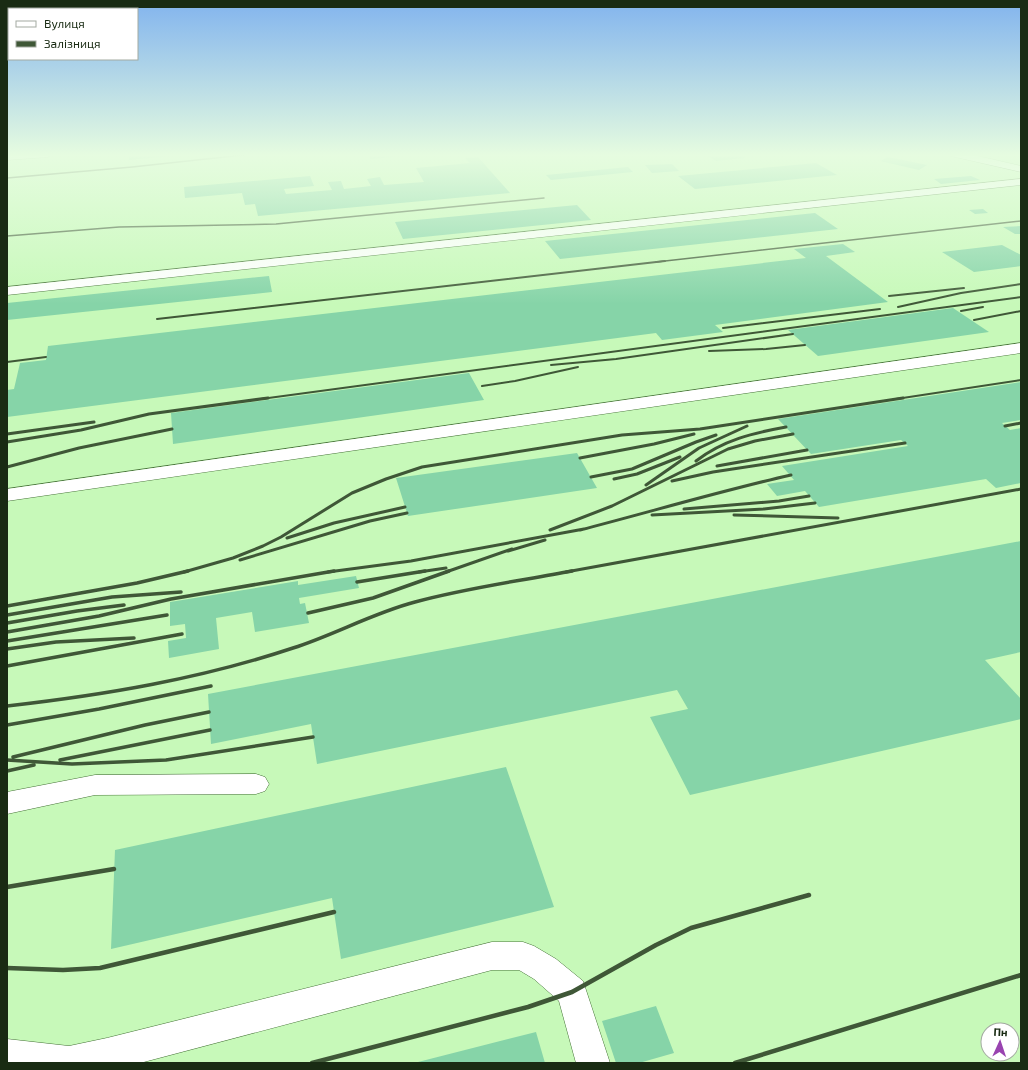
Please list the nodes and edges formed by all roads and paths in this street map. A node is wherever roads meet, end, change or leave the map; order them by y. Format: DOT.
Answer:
graph roads {
  1 [pos="819,204"];
  2 [pos="7,292"];
  3 [pos="1021,348"];
  4 [pos="7,495"];
  5 [pos="256,784"];
  6 [pos="7,803"];
  7 [pos="7,1056"];
  8 [pos="593,1063"];
  1 -- 2 [label="lane"];
  3 -- 4 [label="lane"];
  5 -- 6 [label="lane"];
  7 -- 8 [label="lane"];
}
